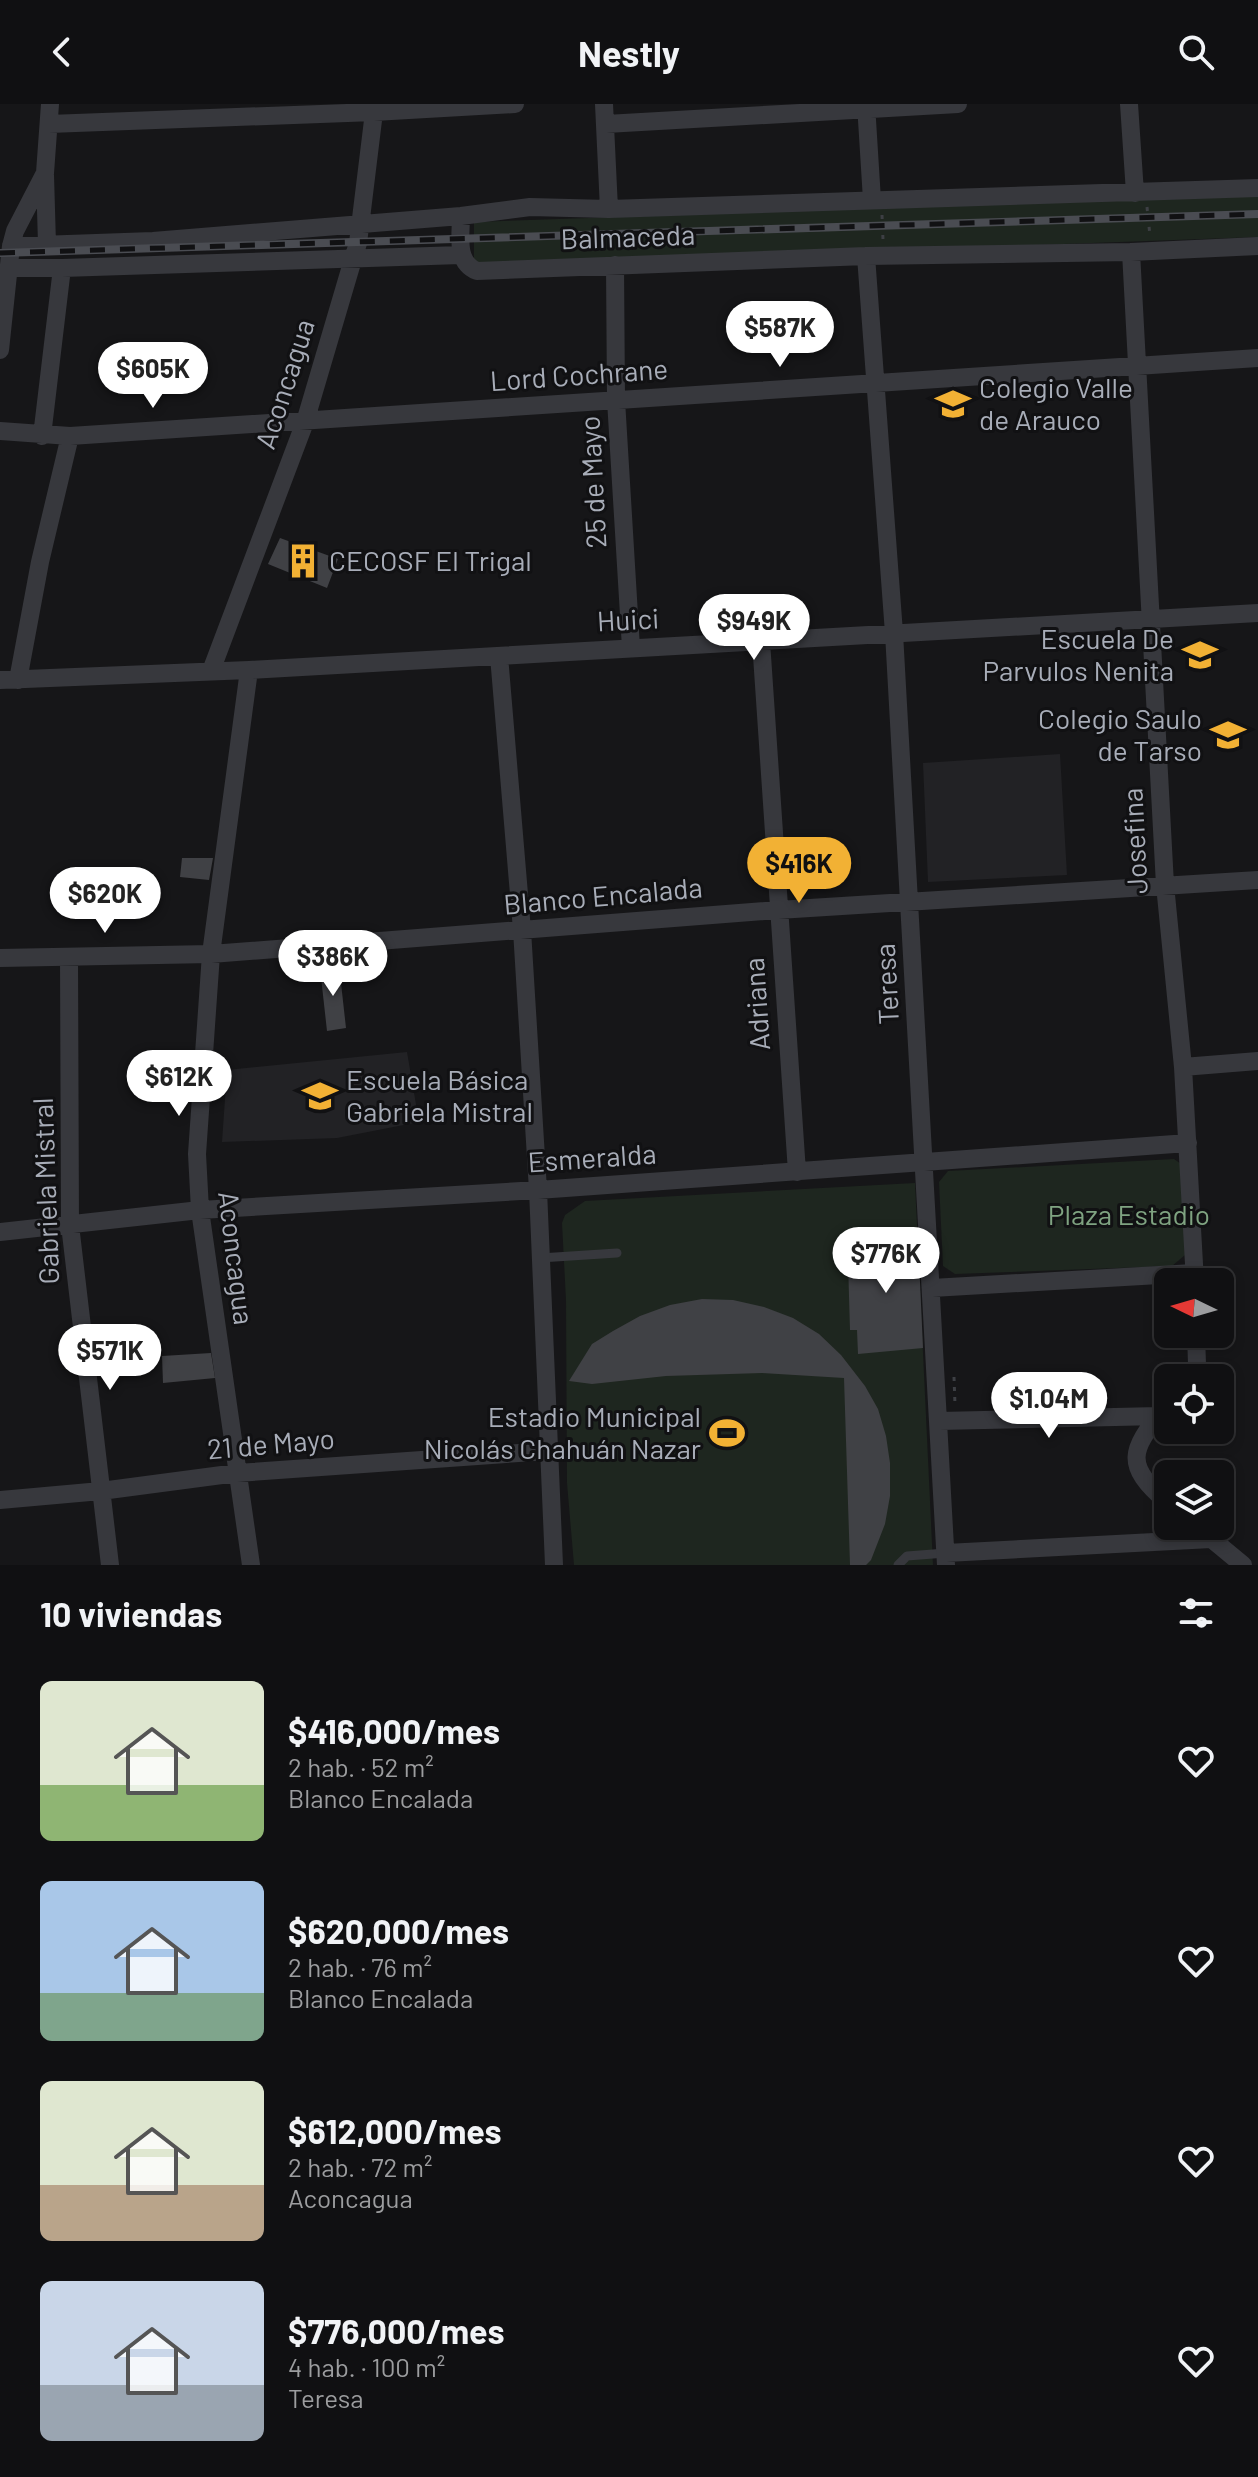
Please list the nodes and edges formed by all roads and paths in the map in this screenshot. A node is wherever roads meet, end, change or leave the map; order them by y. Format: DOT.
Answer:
graph roads {
  1 [pos="50,104"];
  2 [pos="515,104"];
  3 [pos="604,104"];
  4 [pos="958,104"];
  5 [pos="1129,104"];
  6 [pos="866,106"];
  7 [pos="375,108"];
  8 [pos="163,112"];
  9 [pos="49,124"];
  10 [pos="606,124"];
  11 [pos="45,173"];
  12 [pos="1258,188"];
  13 [pos="1139,193"];
  14 [pos="872,200"];
  15 [pos="609,209"];
  16 [pos="461,216"];
  17 [pos="360,225"];
  18 [pos="47,244"];
  19 [pos="11,246"];
  20 [pos="1258,246"];
  21 [pos="1152,251"];
  22 [pos="1131,252"];
  23 [pos="461,255"];
  24 [pos="354,256"];
  25 [pos="866,256"];
  26 [pos="615,265"];
  27 [pos="9,268"];
  28 [pos="62,268"];
  29 [pos="0,350"];
  30 [pos="1258,358"];
  31 [pos="1137,364"];
  32 [pos="875,384"];
  33 [pos="616,400"];
  34 [pos="305,422"];
  35 [pos="0,431"];
  36 [pos="42,436"];
  37 [pos="70,436"];
  38 [pos="1258,613"];
  39 [pos="1151,619"];
  40 [pos="894,633"];
  41 [pos="761,641"];
  42 [pos="631,648"];
  43 [pos="499,656"];
  44 [pos="249,670"];
  45 [pos="211,671"];
  46 [pos="9,680"];
  47 [pos="1258,880"];
  48 [pos="1165,885"];
  49 [pos="910,901"];
  50 [pos="778,910"];
  51 [pos="522,930"];
  52 [pos="211,954"];
  53 [pos="69,957"];
  54 [pos="0,958"];
  55 [pos="1258,1061"];
  56 [pos="1183,1067"];
  57 [pos="1188,1143"];
  58 [pos="924,1162"];
  59 [pos="797,1172"];
  60 [pos="538,1190"];
  61 [pos="200,1210"];
  62 [pos="70,1225"];
  63 [pos="0,1232"];
  64 [pos="617,1253"];
  65 [pos="540,1258"];
  66 [pos="1194,1268"];
  67 [pos="1154,1280"];
  68 [pos="932,1288"];
  69 [pos="1154,1409"];
  70 [pos="939,1421"];
  71 [pos="1154,1422"];
  72 [pos="548,1451"];
  73 [pos="237,1473"];
  74 [pos="1154,1490"];
  75 [pos="101,1491"];
  76 [pos="0,1500"];
  77 [pos="1198,1540"];
  78 [pos="1212,1540"];
  79 [pos="946,1559"];
  80 [pos="110,1565"];
  81 [pos="251,1565"];
  82 [pos="554,1565"];
  83 [pos="898,1565"];
  84 [pos="1243,1565"];
  1 -- 9 [label="street"];
  2 -- 7 [label="street"];
  3 -- 10 [label="street"];
  4 -- 6 [label="street"];
  5 -- 13 [label="street"];
  6 -- 10 [label="street"];
  6 -- 14 [label="street"];
  7 -- 8 [label="street"];
  7 -- 17 [label="street, Aconcagua"];
  8 -- 9 [label="street"];
  9 -- 11 [label="street"];
  10 -- 15 [label="street"];
  11 -- 18 [label="street"];
  11 -- 19 [label="street"];
  12 -- 13 [label="street, Balmaceda"];
  13 -- 14 [label="street, Balmaceda"];
  13 -- 21 [label="path"];
  14 -- 15 [label="street, Balmaceda"];
  15 -- 16 [label="street, Balmaceda"];
  16 -- 17 [label="street, Balmaceda"];
  16 -- 23 [label="street"];
  17 -- 18 [label="street, Balmaceda"];
  17 -- 24 [label="street, Aconcagua"];
  18 -- 19 [label="street, Balmaceda"];
  19 -- 27 [label="street"];
  20 -- 21 [label="street, Balmaceda"];
  21 -- 22 [label="street, Balmaceda"];
  22 -- 25 [label="street, Balmaceda"];
  22 -- 31 [label="street, Josefina"];
  23 -- 24 [label="street, Balmaceda"];
  23 -- 26 [label="street, Balmaceda"];
  24 -- 28 [label="street, Balmaceda"];
  24 -- 34 [label="street, Aconcagua"];
  25 -- 26 [label="street, Balmaceda"];
  25 -- 32 [label="street, Teresa"];
  26 -- 33 [label="street, 25 de Mayo"];
  27 -- 28 [label="street, Balmaceda"];
  27 -- 29 [label="street"];
  28 -- 36 [label="street"];
  30 -- 31 [label="street, Lord Cochrane"];
  31 -- 32 [label="street, Lord Cochrane"];
  31 -- 39 [label="street, Josefina"];
  32 -- 33 [label="street, Lord Cochrane"];
  32 -- 40 [label="street, Teresa"];
  33 -- 34 [label="street, Lord Cochrane"];
  33 -- 42 [label="street, 25 de Mayo"];
  34 -- 37 [label="street, Lord Cochrane"];
  34 -- 45 [label="street, Aconcagua"];
  35 -- 36 [label="street, Lord Cochrane"];
  36 -- 37 [label="street, Lord Cochrane"];
  37 -- 46 [label="street"];
  38 -- 39 [label="street, Huici"];
  39 -- 40 [label="street, Huici"];
  39 -- 48 [label="street, Josefina"];
  40 -- 41 [label="street, Huici"];
  40 -- 49 [label="street, Teresa"];
  41 -- 42 [label="street, Huici"];
  41 -- 50 [label="street, Adriana"];
  42 -- 43 [label="street, Huici"];
  43 -- 44 [label="street, Huici"];
  43 -- 51 [label="street"];
  44 -- 45 [label="street, Huici"];
  44 -- 52 [label="street, Aconcagua"];
  45 -- 46 [label="street, Huici"];
  47 -- 48 [label="street, Blanco Encalada"];
  48 -- 49 [label="street, Blanco Encalada"];
  48 -- 56 [label="street, Josefina"];
  49 -- 50 [label="street, Blanco Encalada"];
  49 -- 58 [label="street, Teresa"];
  50 -- 51 [label="street, Blanco Encalada"];
  50 -- 59 [label="street, Adriana"];
  51 -- 52 [label="street, Blanco Encalada"];
  51 -- 60 [label="street"];
  52 -- 53 [label="street, Blanco Encalada"];
  52 -- 61 [label="street, Aconcagua"];
  53 -- 54 [label="street, Blanco Encalada"];
  53 -- 62 [label="street, Gabriela Mistral"];
  55 -- 56 [label="street"];
  56 -- 57 [label="street, Josefina"];
  57 -- 58 [label="street, Esmeralda"];
  57 -- 66 [label="street, Josefina"];
  58 -- 59 [label="street, Esmeralda"];
  58 -- 68 [label="street, Teresa"];
  59 -- 60 [label="street, Esmeralda"];
  60 -- 61 [label="street, Esmeralda"];
  60 -- 65 [label="street"];
  61 -- 62 [label="street, Esmeralda"];
  61 -- 73 [label="street, Aconcagua"];
  62 -- 63 [label="street, Esmeralda"];
  62 -- 75 [label="street, Gabriela Mistral"];
  64 -- 65 [label="lane"];
  65 -- 72 [label="street"];
  67 -- 68 [label="street"];
  68 -- 70 [label="street, Teresa"];
  69 -- 70 [label="street"];
  70 -- 79 [label="street, Teresa"];
  71 -- 74 [label="street"];
  72 -- 73 [label="street, 21 de Mayo"];
  72 -- 82 [label="street"];
  73 -- 75 [label="street, 21 de Mayo"];
  73 -- 81 [label="street, Aconcagua"];
  75 -- 76 [label="street, 21 de Mayo"];
  75 -- 80 [label="street, Gabriela Mistral"];
  77 -- 79 [label="street"];
  78 -- 84 [label="street"];
  79 -- 83 [label="lane"];
}
